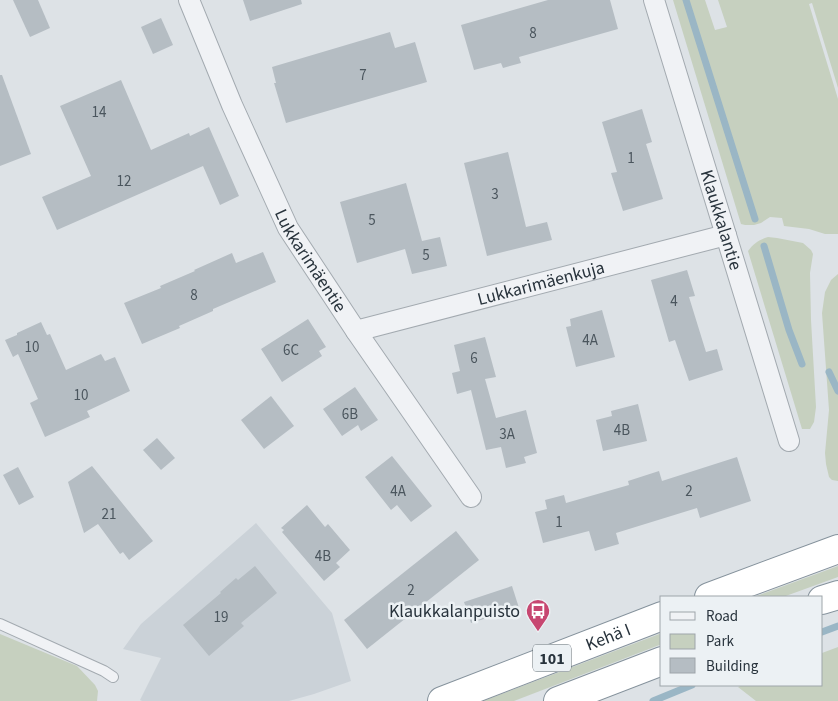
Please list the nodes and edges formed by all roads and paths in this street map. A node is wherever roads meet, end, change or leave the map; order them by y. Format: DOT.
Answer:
graph roads {
  1 [pos="189,0"];
  2 [pos="654,0"];
  3 [pos="726,235"];
  4 [pos="356,331"];
  5 [pos="790,441"];
  6 [pos="471,498"];
  7 [pos="838,549"];
  8 [pos="838,595"];
  9 [pos="712,596"];
  10 [pos="823,600"];
  11 [pos="660,617"];
  12 [pos="0,624"];
  13 [pos="660,662"];
  14 [pos="113,677"];
  15 [pos="442,701"];
  16 [pos="558,701"];
  1 -- 4 [label="street, Lukkarimäentie"];
  2 -- 3 [label="street, Klaukkalantie"];
  3 -- 4 [label="street, Lukkarimäenkuja"];
  3 -- 5 [label="street, Klaukkalantie"];
  4 -- 6 [label="street, Lukkarimäentie"];
  7 -- 9 [label="highway"];
  8 -- 10 [label="highway"];
  11 -- 15 [label="highway, Kehä I / 101"];
  12 -- 14 [label="lane"];
  13 -- 16 [label="highway, 101"];
}
